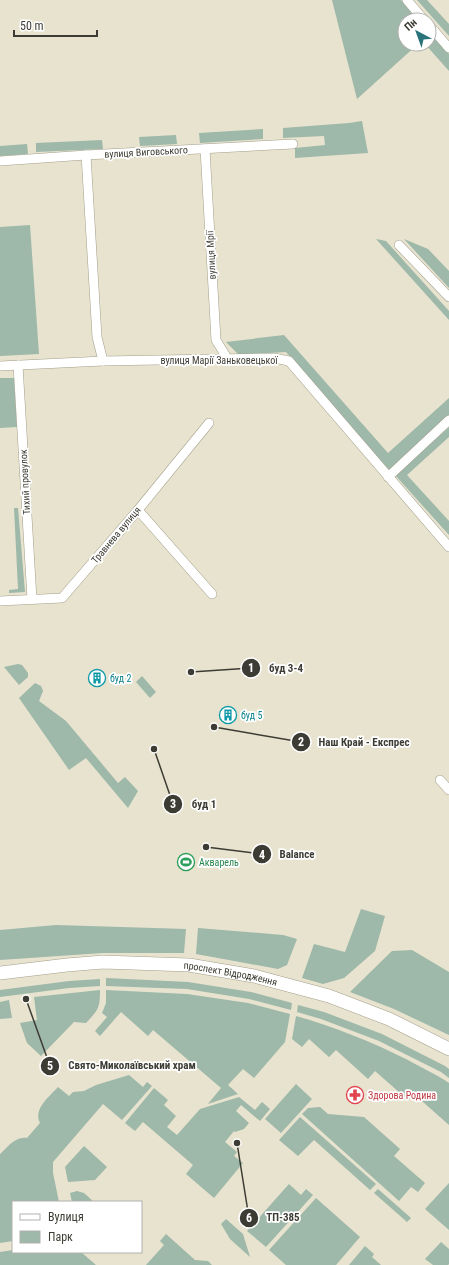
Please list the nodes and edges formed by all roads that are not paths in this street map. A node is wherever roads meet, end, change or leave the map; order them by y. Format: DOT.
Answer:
graph roads {
  1 [pos="407,0"];
  2 [pos="417,12"];
  3 [pos="437,34"];
  4 [pos="449,48"];
  5 [pos="293,144"];
  6 [pos="205,149"];
  7 [pos="86,155"];
  8 [pos="0,161"];
  9 [pos="399,245"];
  10 [pos="449,297"];
  11 [pos="227,358"];
  12 [pos="103,361"];
  13 [pos="18,365"];
  14 [pos="0,366"];
  15 [pos="449,420"];
  16 [pos="208,423"];
  17 [pos="388,477"];
  18 [pos="138,510"];
  19 [pos="449,547"];
  20 [pos="212,594"];
  21 [pos="32,599"];
  22 [pos="0,601"];
  23 [pos="440,780"];
  24 [pos="449,790"];
  25 [pos="0,973"];
  26 [pos="449,1049"];
  1 -- 2 [label="street"];
  3 -- 4 [label="street"];
  5 -- 6 [label="street, вулиця Виговського"];
  6 -- 7 [label="street, вулиця Виговського"];
  6 -- 11 [label="street, вулиця Мрії"];
  7 -- 8 [label="street, вулиця Виговського"];
  7 -- 12 [label="street"];
  9 -- 10 [label="street"];
  11 -- 12 [label="street, вулиця Марії Заньковецької"];
  11 -- 17 [label="street, вулиця Марії Заньковецької"];
  12 -- 13 [label="street, вулиця Марії Заньковецької"];
  13 -- 14 [label="street, вулиця Марії Заньковецької"];
  13 -- 21 [label="street, Тихий провулок"];
  15 -- 17 [label="street"];
  16 -- 18 [label="street, Травнева вулиця"];
  17 -- 19 [label="street, вулиця Марії Заньковецької"];
  18 -- 20 [label="street"];
  18 -- 21 [label="street, Травнева вулиця"];
  21 -- 22 [label="street, Травнева вулиця"];
  23 -- 24 [label="street"];
  25 -- 26 [label="main road, проспект Відродження"];
}
